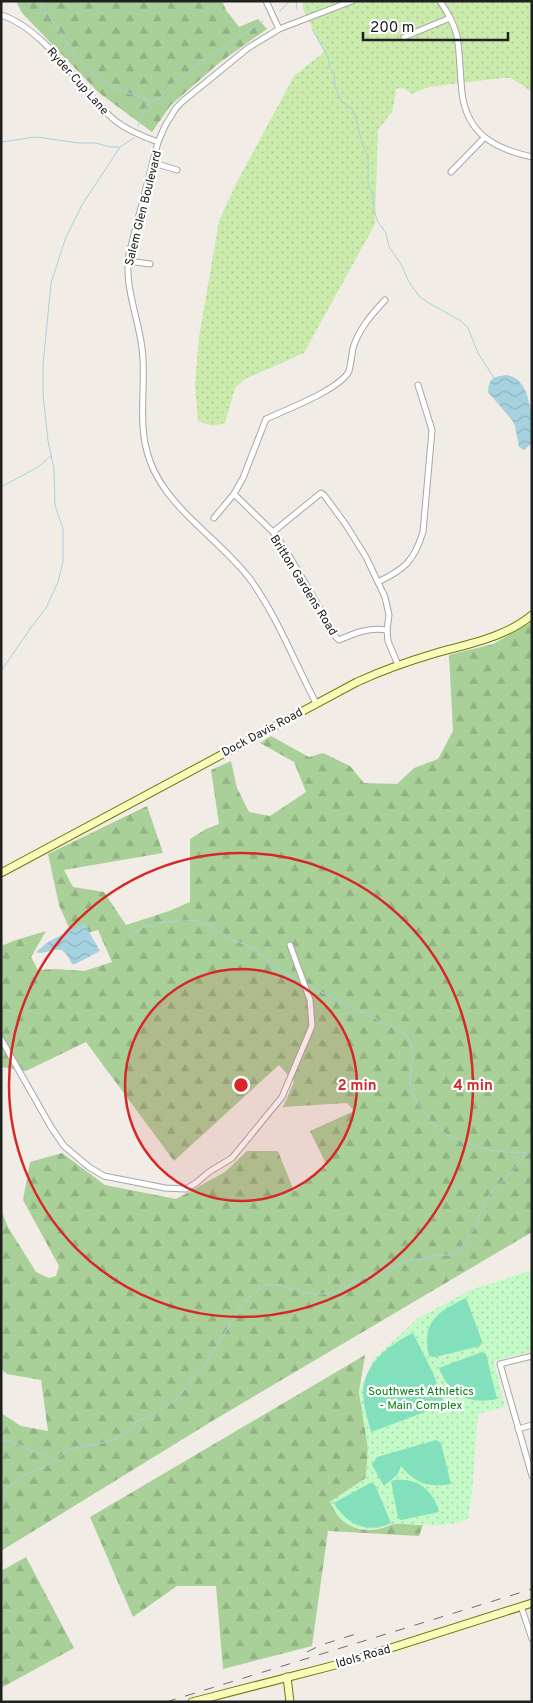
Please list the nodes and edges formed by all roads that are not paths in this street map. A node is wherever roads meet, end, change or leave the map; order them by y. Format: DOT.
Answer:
graph roads {
  1 [pos="266,1"];
  2 [pos="352,1"];
  3 [pos="440,1"];
  4 [pos="1,15"];
  5 [pos="450,18"];
  6 [pos="279,29"];
  7 [pos="404,37"];
  8 [pos="484,138"];
  9 [pos="158,142"];
  10 [pos="532,157"];
  11 [pos="154,163"];
  12 [pos="177,170"];
  13 [pos="451,172"];
  14 [pos="128,261"];
  15 [pos="150,264"];
  16 [pos="385,300"];
  17 [pos="418,385"];
  18 [pos="234,494"];
  19 [pos="214,518"];
  20 [pos="273,532"];
  21 [pos="378,582"];
  22 [pos="532,615"];
  23 [pos="387,630"];
  24 [pos="398,666"];
  25 [pos="316,703"];
  26 [pos="1,873"];
  27 [pos="290,945"];
  28 [pos="1,1038"];
  29 [pos="532,1356"];
  30 [pos="532,1425"];
  31 [pos="518,1429"];
  32 [pos="532,1476"];
  33 [pos="532,1603"];
  34 [pos="521,1606"];
  35 [pos="532,1639"];
  36 [pos="287,1676"];
  37 [pos="192,1702"];
  38 [pos="290,1702"];
  1 -- 6 [label="street"];
  2 -- 6 [label="street, Salem Glen Boulevard"];
  3 -- 5 [label="street"];
  4 -- 9 [label="street, Ryder Cup Lane"];
  5 -- 7 [label="street"];
  5 -- 8 [label="street"];
  6 -- 9 [label="street, Salem Glen Boulevard"];
  8 -- 10 [label="street"];
  8 -- 13 [label="street"];
  9 -- 11 [label="street, Salem Glen Boulevard"];
  11 -- 12 [label="street"];
  11 -- 14 [label="street, Salem Glen Boulevard"];
  14 -- 15 [label="street"];
  14 -- 25 [label="street, Salem Glen Boulevard"];
  16 -- 18 [label="street"];
  17 -- 21 [label="street"];
  18 -- 19 [label="street"];
  18 -- 20 [label="street, Britton Gardens Road"];
  20 -- 21 [label="street"];
  20 -- 23 [label="street, Britton Gardens Road"];
  21 -- 23 [label="street"];
  22 -- 24 [label="street, Dock Davis Road"];
  23 -- 24 [label="street"];
  24 -- 25 [label="street, Dock Davis Road"];
  25 -- 26 [label="street, Dock Davis Road"];
  27 -- 28 [label="street"];
  29 -- 31 [label="street"];
  30 -- 31 [label="street"];
  31 -- 32 [label="street"];
  33 -- 34 [label="street, Idols Road"];
  34 -- 35 [label="street"];
  34 -- 36 [label="street, Idols Road"];
  36 -- 37 [label="street, Idols Road"];
  36 -- 38 [label="street"];
}
